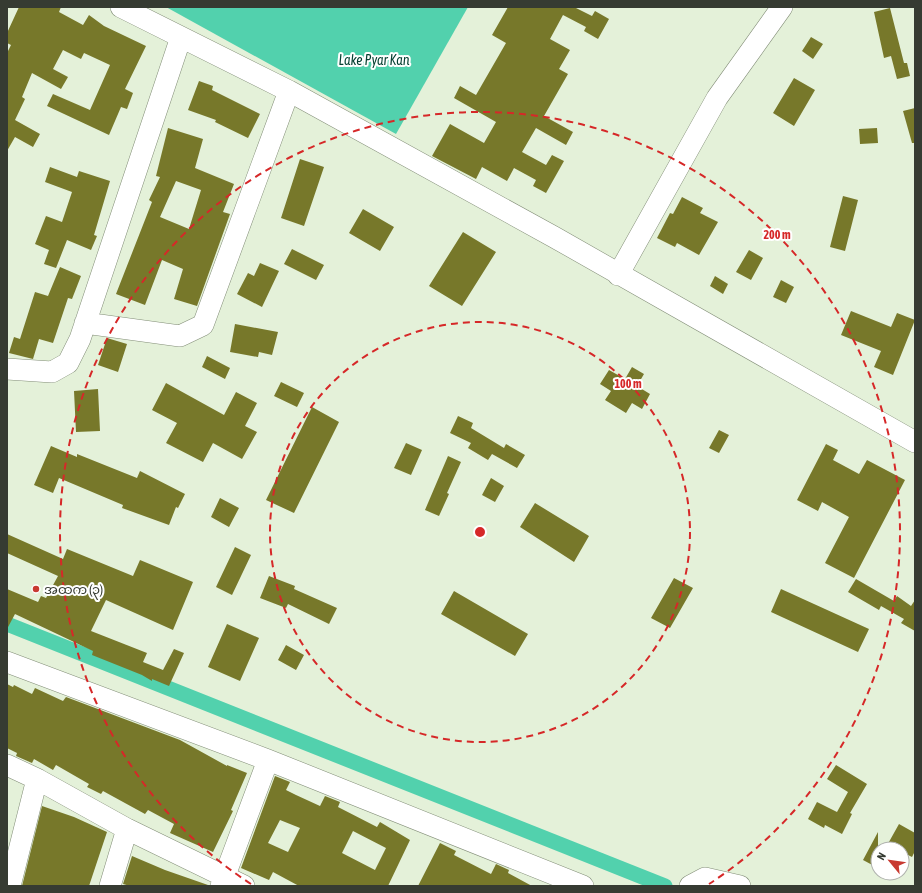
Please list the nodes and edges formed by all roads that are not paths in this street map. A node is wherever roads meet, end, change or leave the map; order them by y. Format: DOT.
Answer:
graph roads {
  1 [pos="121,7"];
  2 [pos="782,7"];
  3 [pos="181,37"];
  4 [pos="289,91"];
  5 [pos="618,274"];
  6 [pos="85,323"];
  7 [pos="7,370"];
  8 [pos="915,442"];
  9 [pos="7,662"];
  10 [pos="268,760"];
  11 [pos="7,765"];
  12 [pos="37,779"];
  13 [pos="127,829"];
  14 [pos="549,880"];
  15 [pos="223,881"];
  16 [pos="698,882"];
  17 [pos="10,886"];
  18 [pos="110,886"];
  19 [pos="244,886"];
  20 [pos="583,886"];
  21 [pos="740,886"];
  1 -- 3 [label="street"];
  2 -- 5 [label="street"];
  3 -- 4 [label="street"];
  3 -- 6 [label="street"];
  4 -- 5 [label="street"];
  4 -- 6 [label="street"];
  5 -- 8 [label="street"];
  6 -- 7 [label="street"];
  9 -- 10 [label="street"];
  10 -- 14 [label="street"];
  10 -- 15 [label="street"];
  11 -- 12 [label="street"];
  12 -- 13 [label="street"];
  12 -- 17 [label="street"];
  13 -- 15 [label="street"];
  13 -- 18 [label="street"];
  14 -- 20 [label="street"];
  15 -- 19 [label="street"];
  16 -- 21 [label="street"];
}
